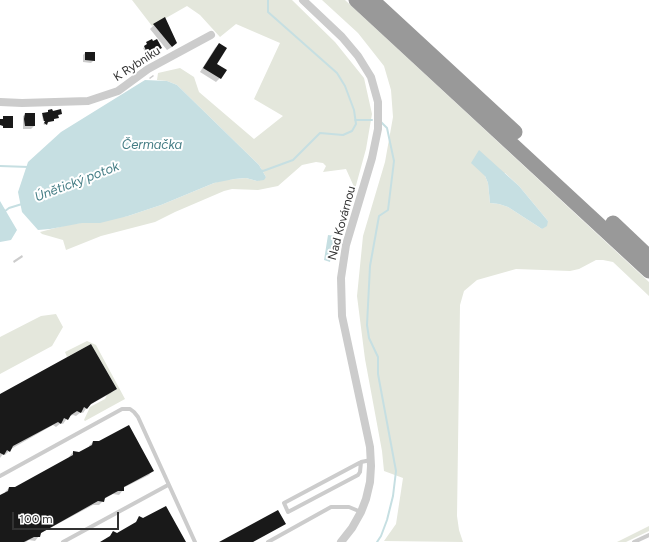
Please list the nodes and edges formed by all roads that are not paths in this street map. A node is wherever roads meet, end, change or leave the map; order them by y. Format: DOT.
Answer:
graph roads {
  1 [pos="303,0"];
  2 [pos="356,0"];
  3 [pos="372,0"];
  4 [pos="212,35"];
  5 [pos="0,102"];
  6 [pos="649,257"];
  7 [pos="649,271"];
  8 [pos="371,460"];
  9 [pos="361,462"];
  10 [pos="0,476"];
  11 [pos="168,485"];
  12 [pos="361,512"];
  13 [pos="649,535"];
  14 [pos="63,542"];
  15 [pos="195,542"];
  16 [pos="268,542"];
  17 [pos="341,542"];
  18 [pos="634,542"];
  1 -- 8 [label="street, Nad Kovárnou"];
  2 -- 7 [label="highway"];
  3 -- 6 [label="highway"];
  4 -- 5 [label="street, K Rybníku"];
  8 -- 9 [label="lane"];
  8 -- 12 [label="street, Nad Kovárnou"];
  9 -- 9 [label="lane"];
  10 -- 11 [label="lane"];
  11 -- 14 [label="lane"];
  11 -- 15 [label="lane"];
  12 -- 16 [label="lane"];
  12 -- 17 [label="street, Nad Kovárnou"];
  13 -- 18 [label="lane"];
}
